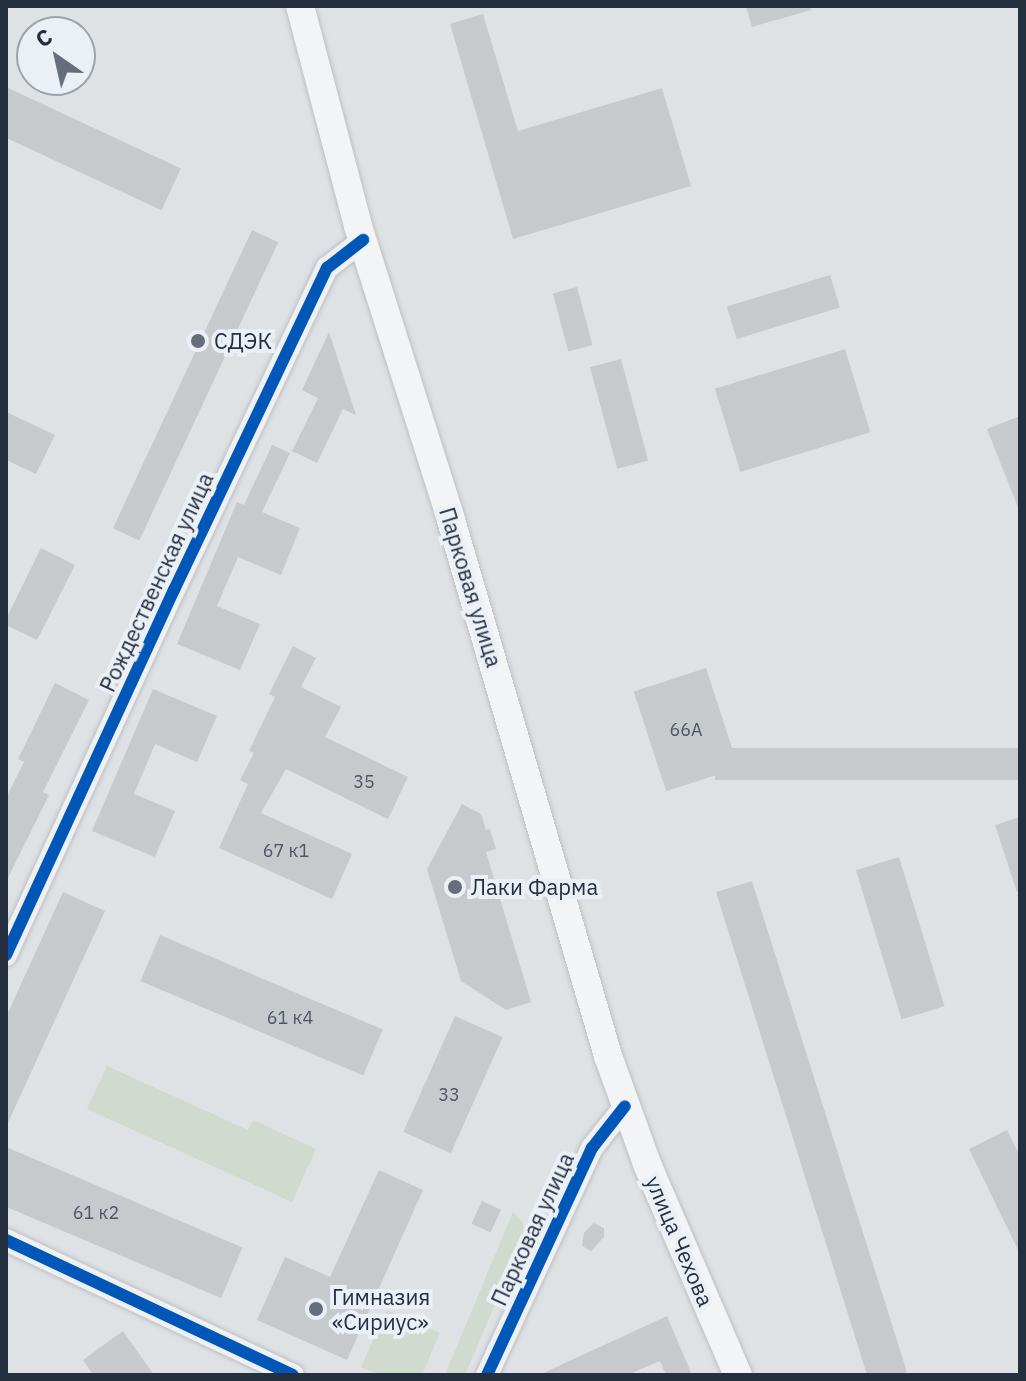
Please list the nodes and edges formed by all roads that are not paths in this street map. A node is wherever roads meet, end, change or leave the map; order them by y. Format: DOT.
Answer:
graph roads {
  1 [pos="300,6"];
  2 [pos="363,240"];
  3 [pos="6,955"];
  4 [pos="625,1106"];
  5 [pos="6,1240"];
  6 [pos="293,1375"];
  7 [pos="487,1375"];
  8 [pos="738,1375"];
  1 -- 2 [label="main road, Парковая улица"];
  2 -- 3 [label="street, Рождественская улица"];
  2 -- 4 [label="main road, Парковая улица"];
  4 -- 7 [label="street, Парковая улица"];
  4 -- 8 [label="main road, улица Чехова"];
  5 -- 6 [label="street"];
}
